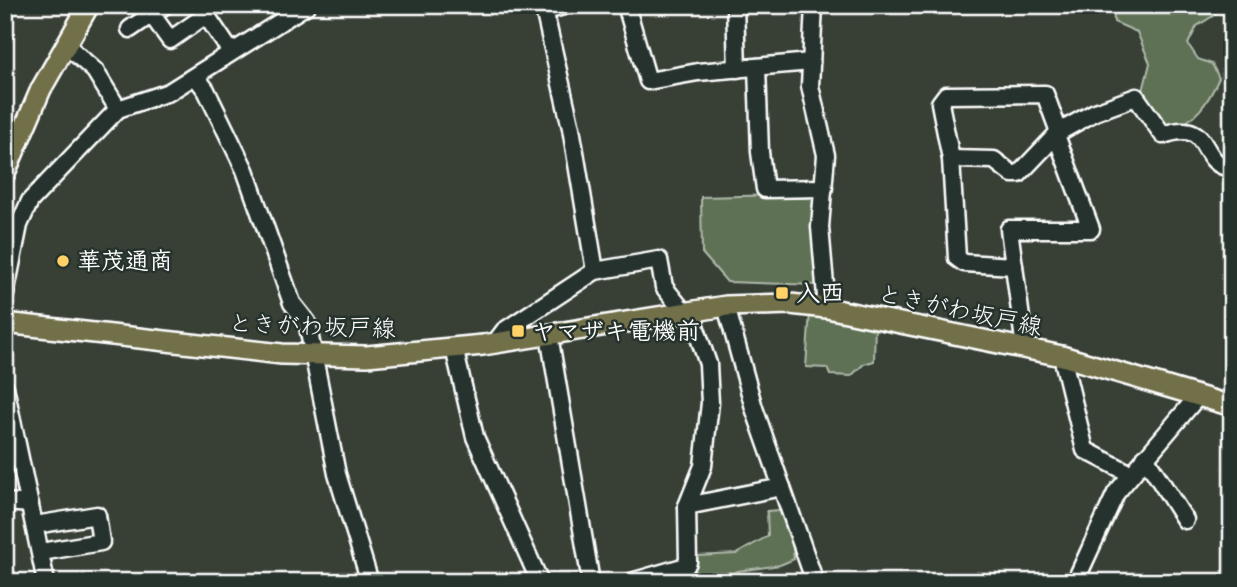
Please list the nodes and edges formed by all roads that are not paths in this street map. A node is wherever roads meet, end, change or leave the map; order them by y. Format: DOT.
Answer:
graph roads {
  1 [pos="89,5"];
  2 [pos="307,5"];
  3 [pos="567,5"];
  4 [pos="626,5"];
  5 [pos="735,5"];
  6 [pos="814,5"];
  7 [pos="544,8"];
  8 [pos="158,10"];
  9 [pos="130,29"];
  10 [pos="65,44"];
  11 [pos="231,52"];
  12 [pos="811,62"];
  13 [pos="757,67"];
  14 [pos="737,69"];
  15 [pos="196,76"];
  16 [pos="118,109"];
  17 [pos="1058,134"];
  18 [pos="951,159"];
  19 [pos="1232,168"];
  20 [pos="5,173"];
  21 [pos="824,188"];
  22 [pos="1014,266"];
  23 [pos="595,271"];
  24 [pos="5,295"];
  25 [pos="726,306"];
  26 [pos="827,308"];
  27 [pos="687,311"];
  28 [pos="5,323"];
  29 [pos="549,335"];
  30 [pos="495,343"];
  31 [pos="454,348"];
  32 [pos="1025,348"];
  33 [pos="313,355"];
  34 [pos="1062,356"];
  35 [pos="5,387"];
  36 [pos="1198,396"];
  37 [pos="1232,406"];
  38 [pos="1145,457"];
  39 [pos="1130,474"];
  40 [pos="782,487"];
  41 [pos="5,502"];
  42 [pos="30,504"];
  43 [pos="687,506"];
  44 [pos="1185,520"];
  45 [pos="35,525"];
  46 [pos="41,552"];
  47 [pos="5,573"];
  48 [pos="7,582"];
  49 [pos="46,582"];
  50 [pos="370,582"];
  51 [pos="540,582"];
  52 [pos="591,582"];
  53 [pos="631,582"];
  54 [pos="815,582"];
  55 [pos="1075,582"];
  1 -- 10 [label="main road"];
  2 -- 11 [label="street"];
  3 -- 7 [label="street"];
  4 -- 14 [label="street"];
  5 -- 14 [label="street"];
  6 -- 12 [label="street"];
  7 -- 23 [label="street"];
  8 -- 9 [label="street"];
  8 -- 11 [label="street"];
  10 -- 16 [label="street"];
  10 -- 20 [label="main road"];
  11 -- 15 [label="street"];
  12 -- 13 [label="street"];
  12 -- 21 [label="street"];
  13 -- 14 [label="street"];
  13 -- 21 [label="street"];
  15 -- 16 [label="street"];
  15 -- 33 [label="street"];
  16 -- 24 [label="street"];
  17 -- 18 [label="street"];
  17 -- 18 [label="street"];
  17 -- 19 [label="street"];
  17 -- 22 [label="street"];
  18 -- 22 [label="street"];
  21 -- 26 [label="street"];
  22 -- 32 [label="street"];
  23 -- 27 [label="street"];
  23 -- 30 [label="street"];
  25 -- 26 [label="main road, ときがわ坂戸線"];
  25 -- 27 [label="main road, ときがわ坂戸線"];
  25 -- 40 [label="street"];
  26 -- 32 [label="main road, ときがわ坂戸線"];
  27 -- 29 [label="main road, ときがわ坂戸線"];
  27 -- 43 [label="street"];
  28 -- 33 [label="main road, ときがわ坂戸線"];
  29 -- 30 [label="main road, ときがわ坂戸線"];
  29 -- 52 [label="street"];
  30 -- 31 [label="main road, ときがわ坂戸線"];
  31 -- 33 [label="main road, ときがわ坂戸線"];
  31 -- 51 [label="street"];
  32 -- 34 [label="main road, ときがわ坂戸線"];
  33 -- 50 [label="street"];
  34 -- 36 [label="main road, ときがわ坂戸線"];
  34 -- 39 [label="street"];
  35 -- 42 [label="street"];
  36 -- 37 [label="main road, ときがわ坂戸線"];
  36 -- 38 [label="street"];
  38 -- 39 [label="street"];
  38 -- 44 [label="street"];
  39 -- 55 [label="street"];
  40 -- 43 [label="street"];
  40 -- 54 [label="street"];
  41 -- 42 [label="street"];
  42 -- 45 [label="street"];
  43 -- 53 [label="street"];
  45 -- 46 [label="street"];
  45 -- 46 [label="street"];
  46 -- 49 [label="street"];
  47 -- 48 [label="street"];
}
